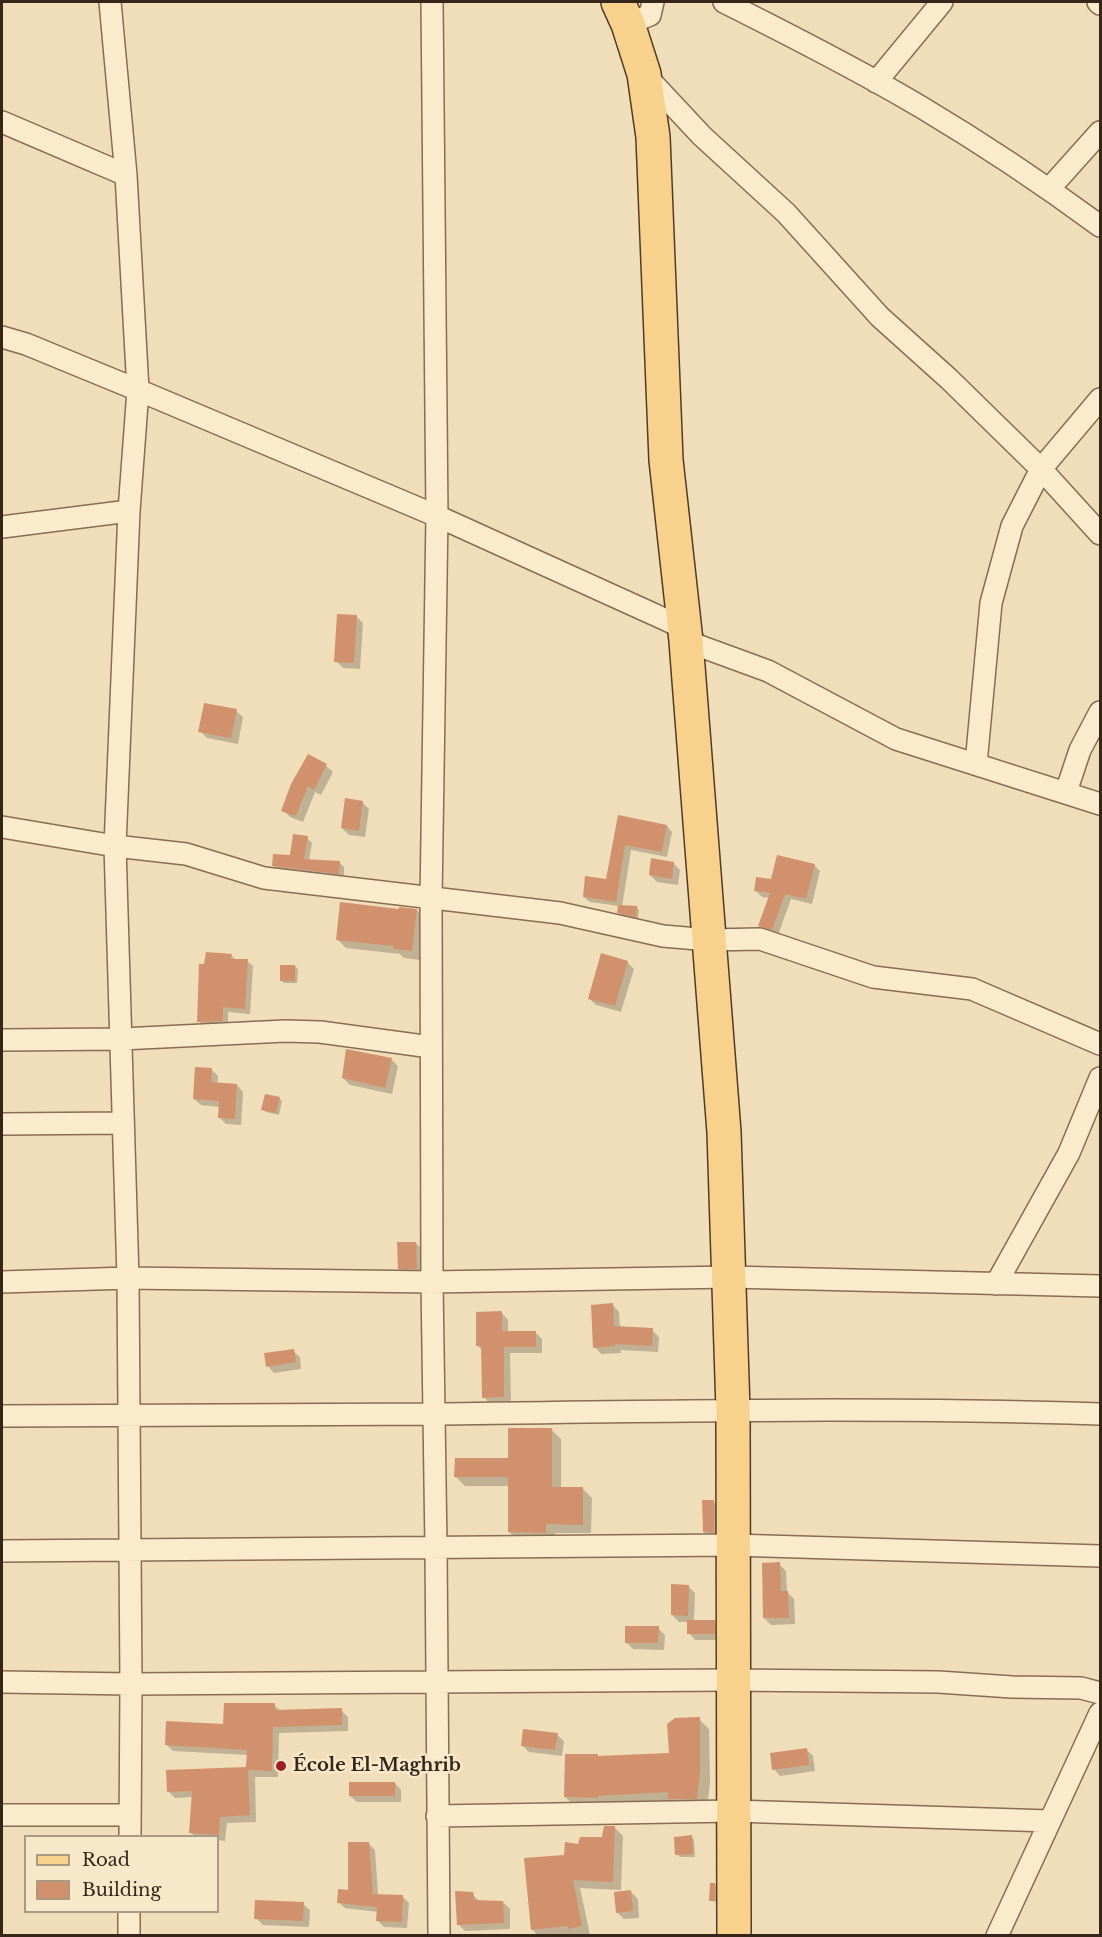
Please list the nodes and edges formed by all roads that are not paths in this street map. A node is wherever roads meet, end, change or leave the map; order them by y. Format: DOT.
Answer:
graph roads {
  1 [pos="110,2"];
  2 [pos="432,2"];
  3 [pos="653,2"];
  4 [pos="724,2"];
  5 [pos="942,2"];
  6 [pos="623,13"];
  7 [pos="644,74"];
  8 [pos="876,82"];
  9 [pos="2,122"];
  10 [pos="1101,132"];
  11 [pos="126,175"];
  12 [pos="1048,189"];
  13 [pos="1101,226"];
  14 [pos="2,337"];
  15 [pos="138,390"];
  16 [pos="1101,399"];
  17 [pos="1041,469"];
  18 [pos="129,511"];
  19 [pos="437,516"];
  20 [pos="2,527"];
  21 [pos="1101,534"];
  22 [pos="685,635"];
  23 [pos="1101,712"];
  24 [pos="976,764"];
  25 [pos="1066,792"];
  26 [pos="1101,804"];
  27 [pos="2,827"];
  28 [pos="115,846"];
  29 [pos="431,899"];
  30 [pos="709,940"];
  31 [pos="121,1039"];
  32 [pos="2,1040"];
  33 [pos="1101,1044"];
  34 [pos="431,1047"];
  35 [pos="1101,1078"];
  36 [pos="123,1123"];
  37 [pos="2,1124"];
  38 [pos="730,1277"];
  39 [pos="128,1278"];
  40 [pos="2,1282"];
  41 [pos="432,1282"];
  42 [pos="996,1284"];
  43 [pos="1101,1286"];
  44 [pos="734,1410"];
  45 [pos="434,1414"];
  46 [pos="1101,1414"];
  47 [pos="2,1416"];
  48 [pos="128,1416"];
  49 [pos="732,1545"];
  50 [pos="436,1548"];
  51 [pos="129,1550"];
  52 [pos="2,1551"];
  53 [pos="1101,1556"];
  54 [pos="732,1680"];
  55 [pos="438,1681"];
  56 [pos="2,1682"];
  57 [pos="131,1684"];
  58 [pos="1101,1693"];
  59 [pos="1101,1713"];
  60 [pos="734,1811"];
  61 [pos="2,1815"];
  62 [pos="130,1815"];
  63 [pos="437,1816"];
  64 [pos="1050,1821"];
  65 [pos="130,1835"];
  66 [pos="129,1913"];
  67 [pos="129,1935"];
  68 [pos="439,1935"];
  69 [pos="734,1935"];
  70 [pos="997,1935"];
  1 -- 11 [label="street"];
  2 -- 19 [label="street"];
  3 -- 6 [label="street"];
  4 -- 8 [label="street"];
  5 -- 8 [label="street"];
  6 -- 7 [label="main road"];
  7 -- 17 [label="street"];
  7 -- 22 [label="main road"];
  8 -- 12 [label="street"];
  9 -- 11 [label="street"];
  10 -- 12 [label="street"];
  11 -- 15 [label="street"];
  12 -- 13 [label="street"];
  14 -- 15 [label="street"];
  15 -- 18 [label="street"];
  15 -- 19 [label="street"];
  16 -- 17 [label="street"];
  17 -- 21 [label="street"];
  17 -- 24 [label="street"];
  18 -- 20 [label="street"];
  18 -- 28 [label="street"];
  19 -- 22 [label="street"];
  19 -- 29 [label="street"];
  22 -- 24 [label="street"];
  22 -- 30 [label="main road"];
  23 -- 25 [label="street"];
  24 -- 25 [label="street"];
  25 -- 26 [label="street"];
  27 -- 28 [label="street"];
  28 -- 29 [label="street"];
  28 -- 31 [label="street"];
  29 -- 30 [label="street"];
  29 -- 34 [label="street"];
  30 -- 33 [label="street"];
  30 -- 38 [label="main road"];
  31 -- 32 [label="street"];
  31 -- 34 [label="street"];
  31 -- 36 [label="street"];
  34 -- 41 [label="street"];
  35 -- 42 [label="street"];
  36 -- 37 [label="street"];
  36 -- 39 [label="street"];
  38 -- 41 [label="street"];
  38 -- 42 [label="street"];
  38 -- 44 [label="main road"];
  39 -- 40 [label="street"];
  39 -- 41 [label="street"];
  39 -- 48 [label="street"];
  41 -- 45 [label="street"];
  42 -- 43 [label="street"];
  44 -- 45 [label="street"];
  44 -- 46 [label="street"];
  44 -- 49 [label="main road"];
  45 -- 48 [label="street"];
  45 -- 50 [label="street"];
  47 -- 48 [label="street"];
  48 -- 51 [label="street"];
  49 -- 50 [label="street"];
  49 -- 53 [label="street"];
  49 -- 54 [label="main road"];
  50 -- 51 [label="street"];
  50 -- 55 [label="street"];
  51 -- 52 [label="street"];
  51 -- 57 [label="street"];
  54 -- 55 [label="street"];
  54 -- 58 [label="street"];
  54 -- 60 [label="main road"];
  55 -- 57 [label="street"];
  55 -- 63 [label="street"];
  56 -- 57 [label="street"];
  57 -- 62 [label="street"];
  59 -- 64 [label="street"];
  60 -- 63 [label="street"];
  60 -- 64 [label="street"];
  60 -- 69 [label="main road"];
  61 -- 62 [label="street"];
  62 -- 65 [label="street"];
  63 -- 68 [label="street"];
  64 -- 70 [label="street"];
  66 -- 67 [label="street"];
}
